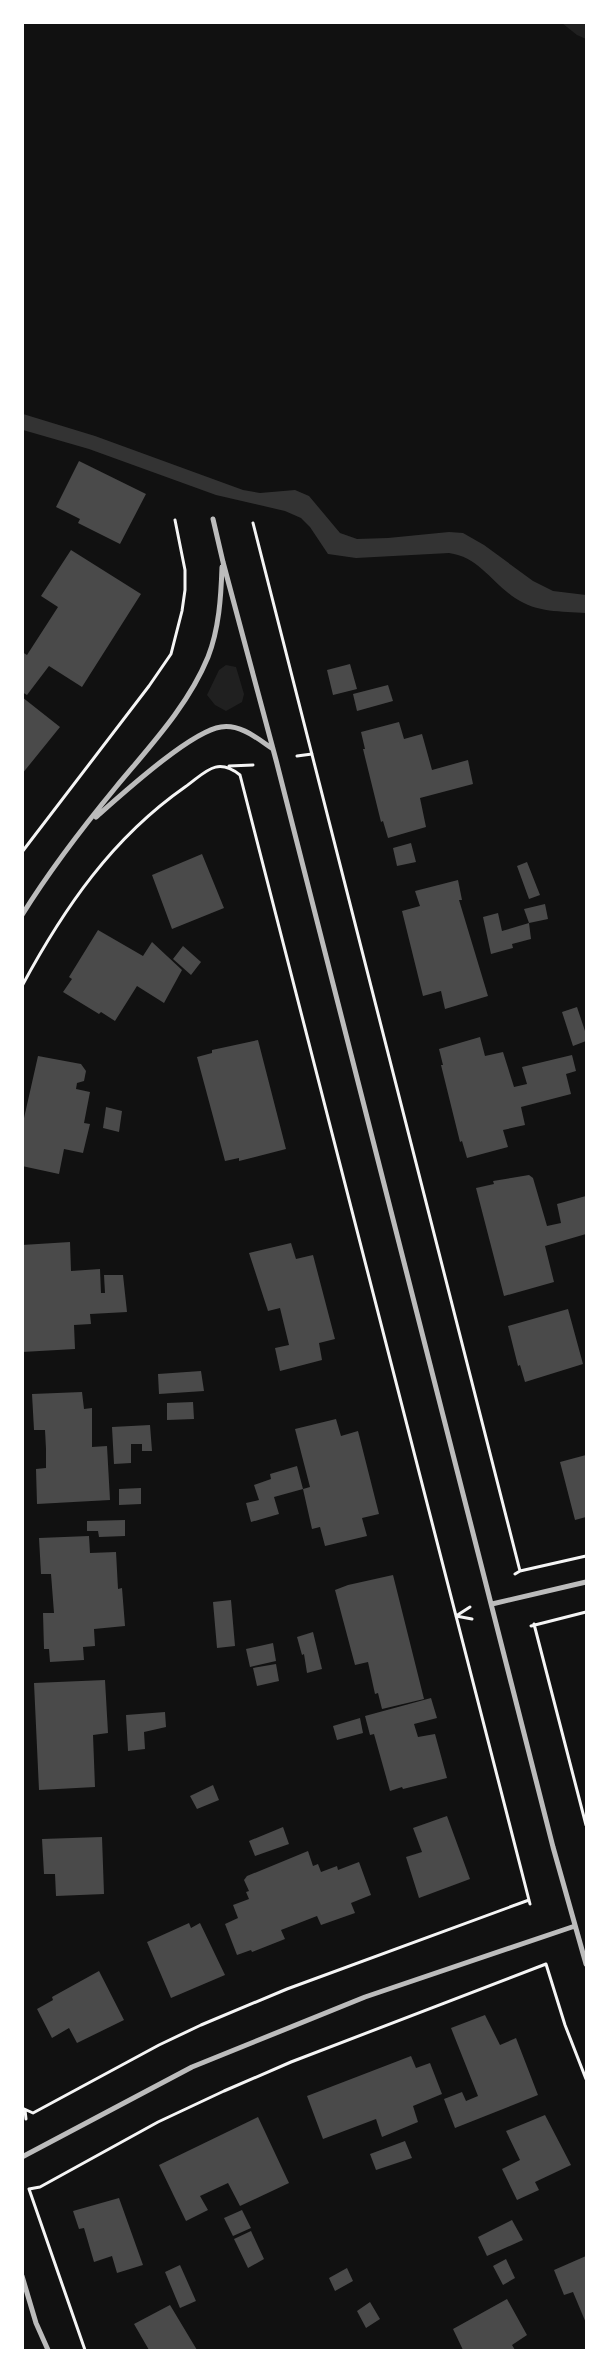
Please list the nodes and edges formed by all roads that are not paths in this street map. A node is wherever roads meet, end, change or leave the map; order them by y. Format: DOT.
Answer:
graph roads {
  1 [pos="214,519"];
  2 [pos="223,562"];
  3 [pos="273,749"];
  4 [pos="88,824"];
  5 [pos="22,915"];
  6 [pos="586,1582"];
  7 [pos="492,1604"];
  8 [pos="575,1926"];
  9 [pos="586,1964"];
  10 [pos="22,2158"];
  11 [pos="22,2276"];
  12 [pos="48,2350"];
  1 -- 2 [label="street"];
  2 -- 3 [label="street"];
  2 -- 4 [label="street"];
  3 -- 4 [label="street"];
  3 -- 7 [label="street"];
  4 -- 5 [label="street"];
  6 -- 7 [label="street"];
  7 -- 8 [label="street"];
  8 -- 9 [label="street"];
  8 -- 10 [label="street"];
  11 -- 12 [label="street"];
}
